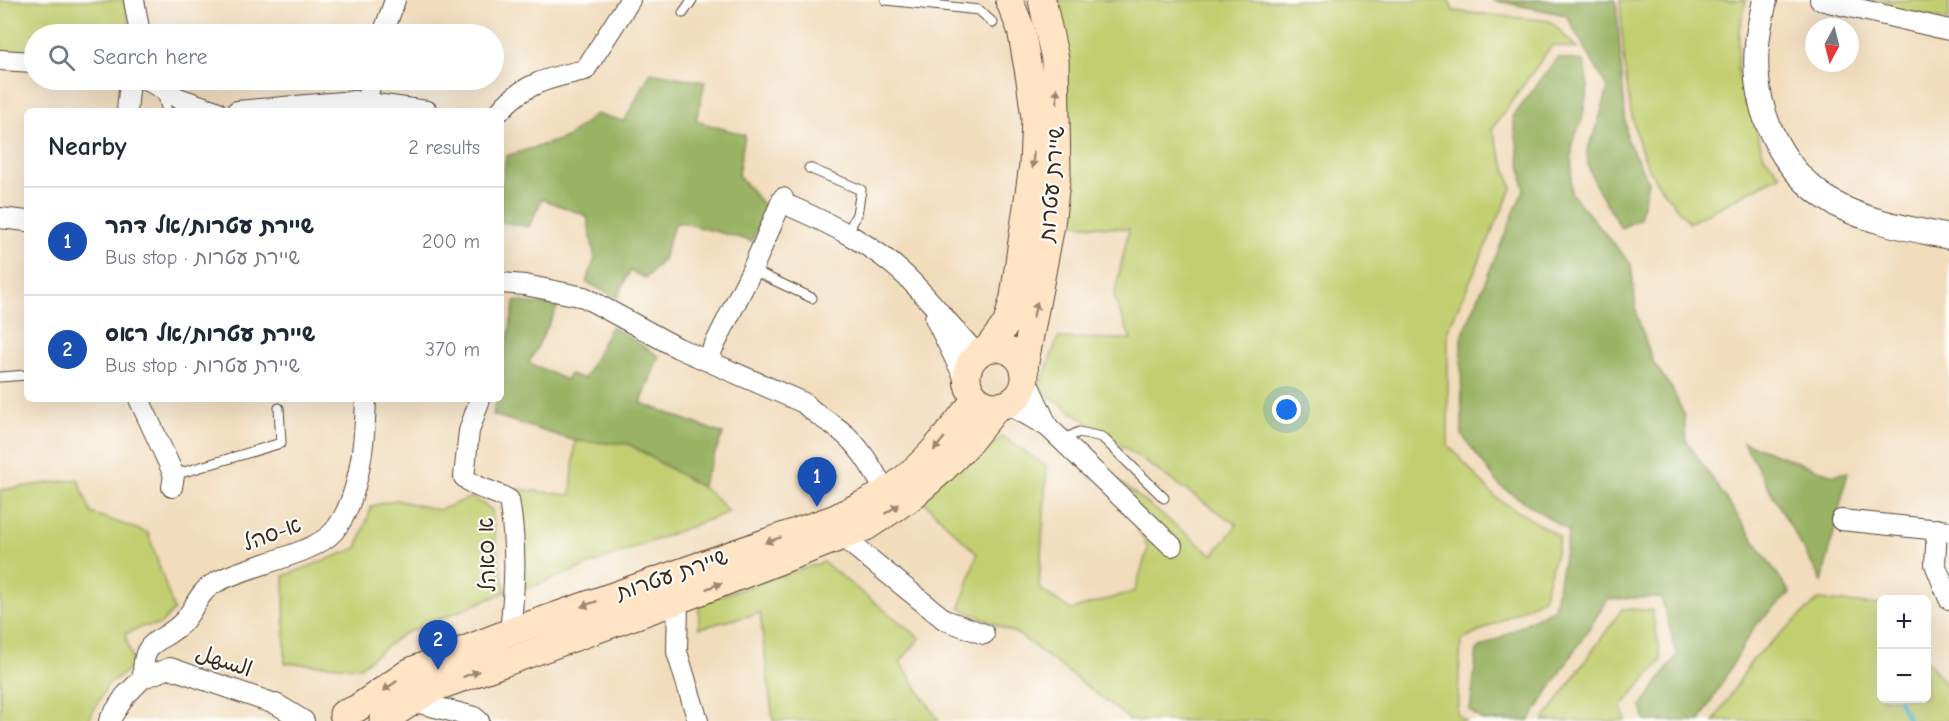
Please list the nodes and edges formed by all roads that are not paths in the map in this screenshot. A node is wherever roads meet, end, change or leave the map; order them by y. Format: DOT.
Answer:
graph roads {
  1 [pos="134,0"];
  2 [pos="395,0"];
  3 [pos="630,0"];
  4 [pos="692,0"];
  5 [pos="886,0"];
  6 [pos="1009,0"];
  7 [pos="1042,0"];
  8 [pos="1765,0"];
  9 [pos="1820,0"];
  10 [pos="683,13"];
  11 [pos="138,24"];
  12 [pos="386,24"];
  13 [pos="993,24"];
  14 [pos="1949,30"];
  15 [pos="0,60"];
  16 [pos="24,61"];
  17 [pos="129,90"];
  18 [pos="157,90"];
  19 [pos="164,90"];
  20 [pos="369,90"];
  21 [pos="367,102"];
  22 [pos="344,106"];
  23 [pos="127,108"];
  24 [pos="166,108"];
  25 [pos="207,108"];
  26 [pos="301,108"];
  27 [pos="408,108"];
  28 [pos="503,108"];
  29 [pos="809,168"];
  30 [pos="0,218"];
  31 [pos="24,221"];
  32 [pos="847,234"];
  33 [pos="1949,237"];
  34 [pos="752,270"];
  35 [pos="504,283"];
  36 [pos="923,295"];
  37 [pos="812,298"];
  38 [pos="985,350"];
  39 [pos="707,360"];
  40 [pos="1024,372"];
  41 [pos="24,375"];
  42 [pos="0,377"];
  43 [pos="987,398"];
  44 [pos="140,402"];
  45 [pos="366,402"];
  46 [pos="479,402"];
  47 [pos="279,408"];
  48 [pos="1055,434"];
  49 [pos="173,481"];
  50 [pos="886,492"];
  51 [pos="1164,498"];
  52 [pos="1841,520"];
  53 [pos="1943,530"];
  54 [pos="844,538"];
  55 [pos="1172,546"];
  56 [pos="1949,599"];
  57 [pos="678,600"];
  58 [pos="510,632"];
  59 [pos="984,634"];
  60 [pos="143,678"];
  61 [pos="412,701"];
  62 [pos="341,719"];
  63 [pos="109,721"];
  64 [pos="304,721"];
  65 [pos="383,721"];
  66 [pos="479,721"];
  67 [pos="698,721"];
  1 -- 11 [label="street"];
  2 -- 12 [label="street"];
  3 -- 28 [label="street"];
  4 -- 10 [label="lane"];
  5 -- 13 [label="lane"];
  6 -- 38 [label="main road, שיירת עטרות, one-way"];
  40 -- 7 [label="main road, שיירת עטרות, one-way"];
  8 -- 33 [label="street"];
  9 -- 14 [label="street"];
  15 -- 16 [label="street"];
  17 -- 23 [label="street"];
  18 -- 24 [label="lane"];
  19 -- 25 [label="street"];
  20 -- 21 [label="street"];
  21 -- 22 [label="street"];
  21 -- 27 [label="street"];
  22 -- 26 [label="street"];
  29 -- 32 [label="lane"];
  30 -- 31 [label="street"];
  32 -- 34 [label="street"];
  32 -- 36 [label="street"];
  34 -- 37 [label="lane"];
  34 -- 39 [label="street"];
  35 -- 39 [label="street"];
  36 -- 38 [label="street"];
  36 -- 43 [label="street"];
  38 -- 40 [label="main road"];
  38 -- 43 [label="main road"];
  39 -- 50 [label="street"];
  40 -- 43 [label="main road"];
  40 -- 48 [label="street"];
  41 -- 42 [label="lane"];
  43 -- 48 [label="street"];
  43 -- 50 [label="main road, שיירת עטרות, one-way"];
  54 -- 43 [label="main road, שיירת עטרות, one-way"];
  44 -- 49 [label="street"];
  45 -- 60 [label="street, א-סהל"];
  46 -- 58 [label="street, א סאהל"];
  47 -- 49 [label="lane"];
  48 -- 51 [label="lane"];
  48 -- 55 [label="street"];
  50 -- 58 [label="main road, שיירת עטרות, one-way"];
  52 -- 53 [label="street"];
  53 -- 56 [label="street"];
  57 -- 54 [label="main road, שיירת עטרות, one-way"];
  54 -- 59 [label="street"];
  61 -- 57 [label="main road, שיירת עטרות, one-way"];
  57 -- 67 [label="street"];
  58 -- 62 [label="main road, שיירת עטרות, one-way"];
  60 -- 63 [label="street, السهل"];
  60 -- 64 [label="street, السهل"];
  61 -- 65 [label="main road, שיירת עטרות"];
  61 -- 66 [label="street"];
}
